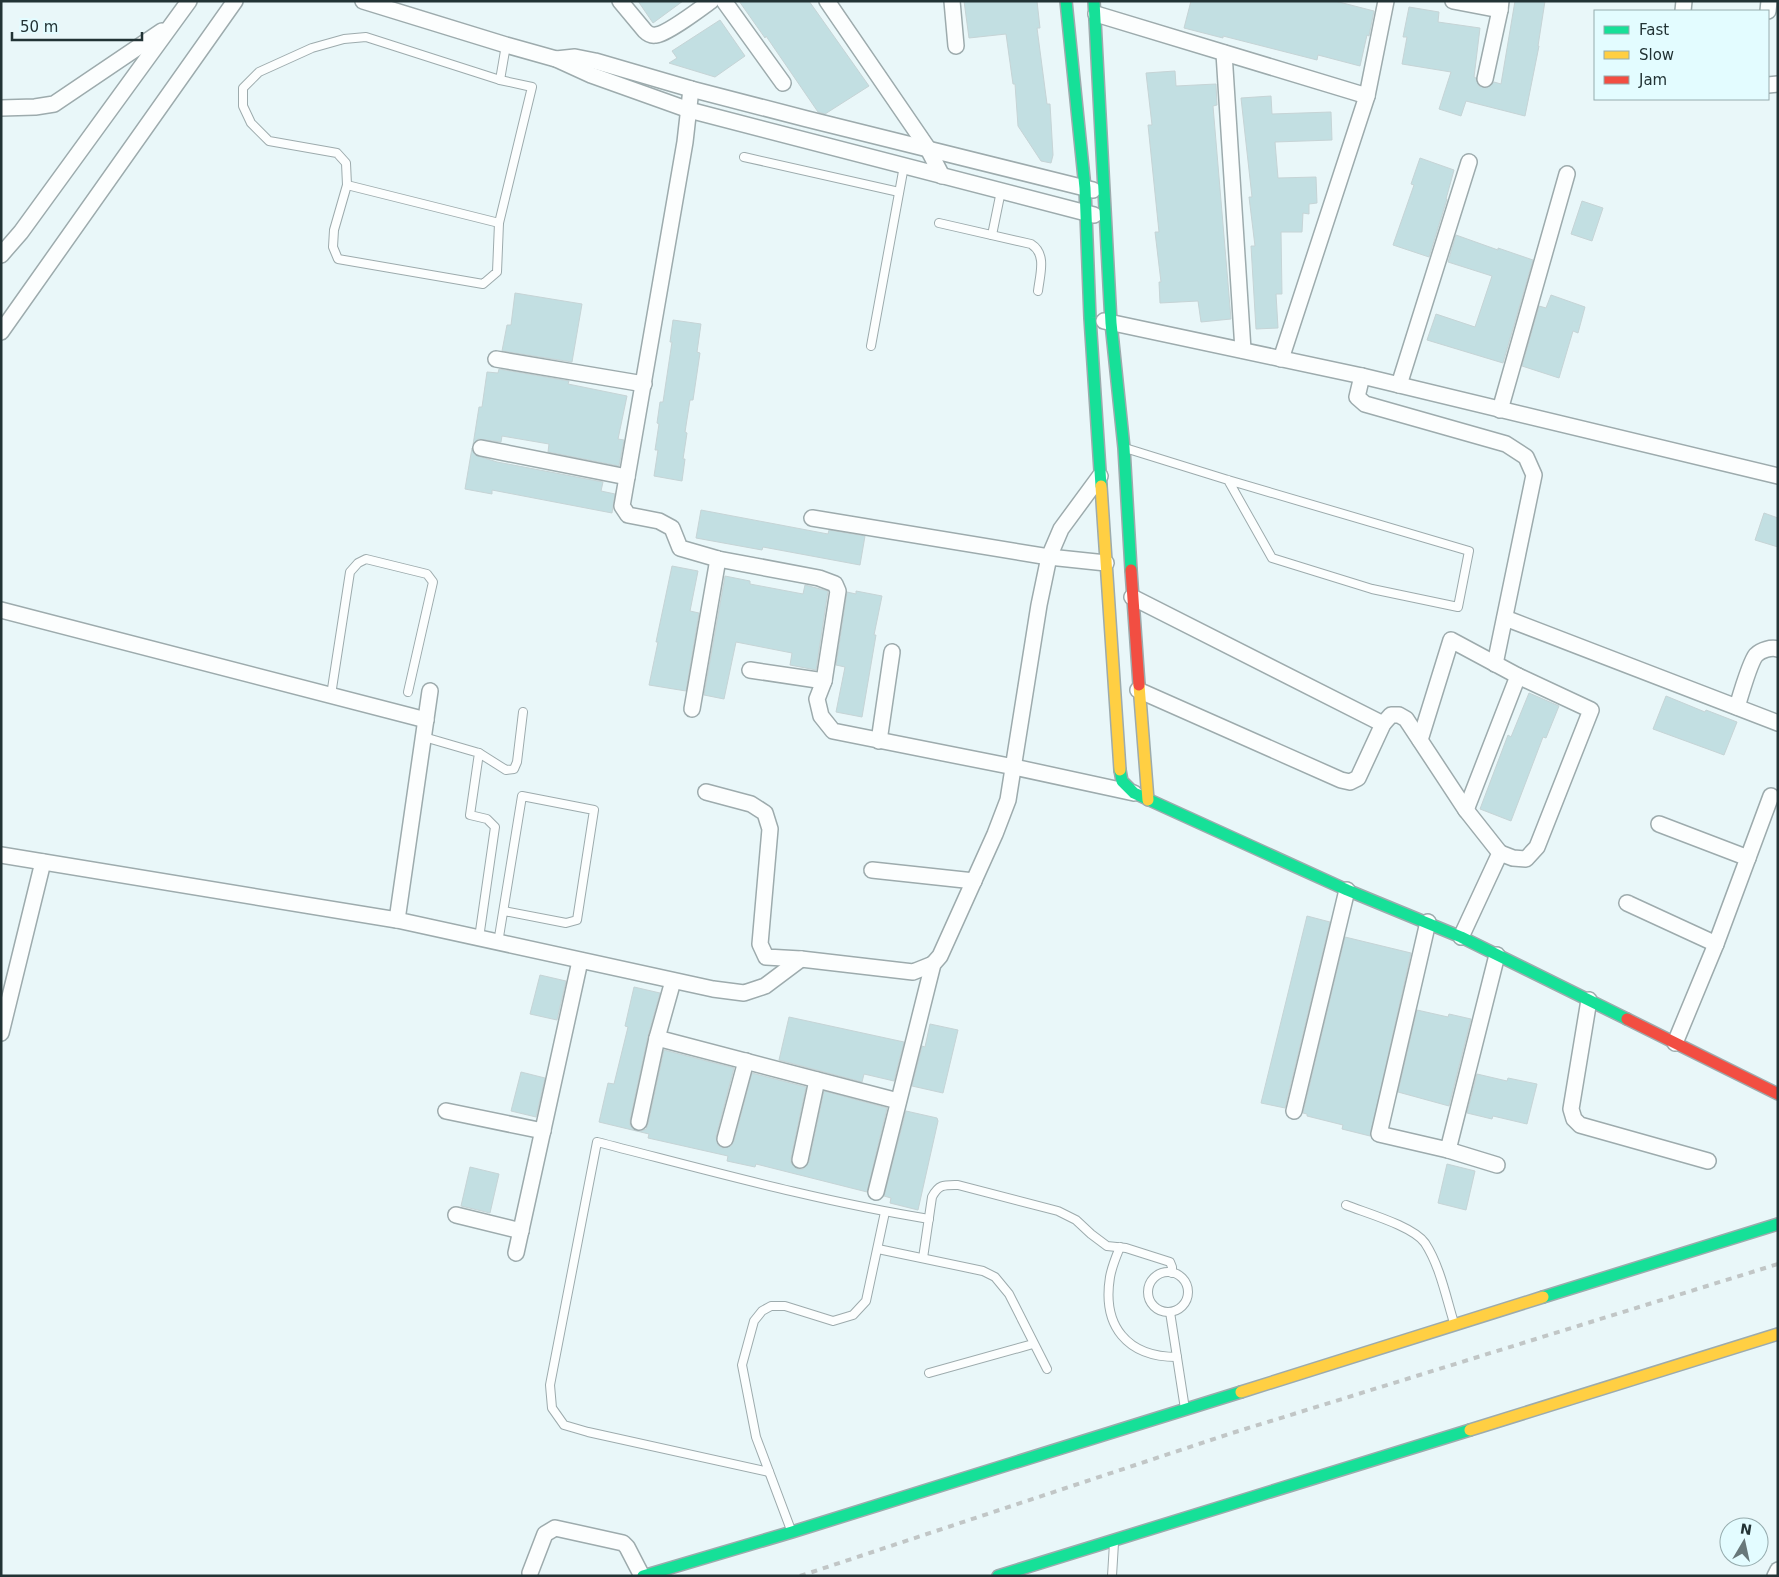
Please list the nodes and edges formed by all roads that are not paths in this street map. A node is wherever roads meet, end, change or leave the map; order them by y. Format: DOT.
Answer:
graph roads {
  1 [pos="189,1"];
  2 [pos="235,1"];
  3 [pos="362,1"];
  4 [pos="620,1"];
  5 [pos="711,1"];
  6 [pos="724,1"];
  7 [pos="827,1"];
  8 [pos="952,1"];
  9 [pos="1066,1"];
  10 [pos="1386,1"];
  11 [pos="1453,1"];
  12 [pos="1500,5"];
  13 [pos="1095,8"];
  14 [pos="172,24"];
  15 [pos="506,46"];
  16 [pos="956,46"];
  17 [pos="1224,54"];
  18 [pos="556,59"];
  19 [pos="1485,79"];
  20 [pos="500,80"];
  21 [pos="783,83"];
  22 [pos="691,88"];
  23 [pos="1367,96"];
  24 [pos="1,108"];
  25 [pos="689,110"];
  26 [pos="926,147"];
  27 [pos="744,158"];
  28 [pos="1468,162"];
  29 [pos="904,166"];
  30 [pos="1568,174"];
  31 [pos="942,176"];
  32 [pos="347,185"];
  33 [pos="1086,188"];
  34 [pos="1001,191"];
  35 [pos="899,192"];
  36 [pos="1104,193"];
  37 [pos="1085,214"];
  38 [pos="1105,217"];
  39 [pos="499,223"];
  40 [pos="939,223"];
  41 [pos="992,235"];
  42 [pos="1,255"];
  43 [pos="1038,291"];
  44 [pos="1090,318"];
  45 [pos="1111,323"];
  46 [pos="1,332"];
  47 [pos="871,346"];
  48 [pos="1243,350"];
  49 [pos="496,359"];
  50 [pos="1281,359"];
  51 [pos="1362,376"];
  52 [pos="644,384"];
  53 [pos="1399,385"];
  54 [pos="1500,410"];
  55 [pos="481,448"];
  56 [pos="1124,448"];
  57 [pos="1100,476"];
  58 [pos="1778,476"];
  59 [pos="627,477"];
  60 [pos="1228,480"];
  61 [pos="812,518"];
  62 [pos="1049,557"];
  63 [pos="718,559"];
  64 [pos="1106,563"];
  65 [pos="1132,596"];
  66 [pos="1,610"];
  67 [pos="1505,618"];
  68 [pos="1778,649"];
  69 [pos="892,652"];
  70 [pos="1495,664"];
  71 [pos="750,670"];
  72 [pos="1518,676"];
  73 [pos="824,681"];
  74 [pos="1138,690"];
  75 [pos="430,691"];
  76 [pos="408,692"];
  77 [pos="331,695"];
  78 [pos="1737,707"];
  79 [pos="692,709"];
  80 [pos="523,712"];
  81 [pos="426,720"];
  82 [pos="1778,723"];
  83 [pos="1383,724"];
  84 [pos="424,738"];
  85 [pos="1420,740"];
  86 [pos="879,741"];
  87 [pos="479,753"];
  88 [pos="1014,767"];
  89 [pos="706,792"];
  90 [pos="1771,796"];
  91 [pos="1141,797"];
  92 [pos="1466,810"];
  93 [pos="1659,824"];
  94 [pos="1500,853"];
  95 [pos="1,855"];
  96 [pos="1748,858"];
  97 [pos="43,862"];
  98 [pos="872,870"];
  99 [pos="974,881"];
  100 [pos="1347,890"];
  101 [pos="1627,904"];
  102 [pos="504,911"];
  103 [pos="397,920"];
  104 [pos="1428,922"];
  105 [pos="1461,937"];
  106 [pos="479,938"];
  107 [pos="498,943"];
  108 [pos="1716,944"];
  109 [pos="1497,955"];
  110 [pos="801,959"];
  111 [pos="580,961"];
  112 [pos="933,964"];
  113 [pos="673,981"];
  114 [pos="1589,1000"];
  115 [pos="1,1033"];
  116 [pos="658,1038"];
  117 [pos="1675,1043"];
  118 [pos="746,1061"];
  119 [pos="817,1080"];
  120 [pos="1778,1094"];
  121 [pos="898,1101"];
  122 [pos="446,1111"];
  123 [pos="1294,1111"];
  124 [pos="639,1122"];
  125 [pos="543,1131"];
  126 [pos="725,1139"];
  127 [pos="1448,1150"];
  128 [pos="800,1160"];
  129 [pos="1708,1161"];
  130 [pos="1497,1165"];
  131 [pos="876,1192"];
  132 [pos="1346,1205"];
  133 [pos="885,1212"];
  134 [pos="456,1215"];
  135 [pos="929,1219"];
  136 [pos="1778,1224"];
  137 [pos="521,1231"];
  138 [pos="1120,1248"];
  139 [pos="878,1249"];
  140 [pos="516,1253"];
  141 [pos="923,1258"];
  142 [pos="1172,1273"];
  143 [pos="1170,1312"];
  144 [pos="1454,1325"];
  145 [pos="1778,1334"];
  146 [pos="1033,1344"];
  147 [pos="1177,1357"];
  148 [pos="1047,1369"];
  149 [pos="928,1373"];
  150 [pos="1185,1409"];
  151 [pos="769,1472"];
  152 [pos="792,1532"];
  153 [pos="1114,1540"];
  154 [pos="1778,1570"];
  155 [pos="530,1573"];
  156 [pos="642,1576"];
  157 [pos="998,1576"];
  158 [pos="1112,1576"];
  159 [pos="1775,1576"];
  1 -- 14 [label="street"];
  2 -- 46 [label="street"];
  3 -- 15 [label="street"];
  4 -- 5 [label="street"];
  6 -- 21 [label="street"];
  7 -- 26 [label="street"];
  8 -- 16 [label="street"];
  9 -- 33 [label="street"];
  10 -- 23 [label="street"];
  11 -- 12 [label="street"];
  12 -- 19 [label="street"];
  13 -- 17 [label="street"];
  13 -- 36 [label="street"];
  14 -- 24 [label="street"];
  14 -- 42 [label="street"];
  15 -- 18 [label="street"];
  15 -- 20 [label="lane"];
  17 -- 23 [label="street"];
  17 -- 48 [label="street"];
  18 -- 22 [label="street"];
  18 -- 25 [label="street"];
  20 -- 32 [label="lane"];
  20 -- 39 [label="lane"];
  22 -- 25 [label="street"];
  22 -- 26 [label="street"];
  23 -- 50 [label="street"];
  25 -- 29 [label="street"];
  25 -- 52 [label="street"];
  26 -- 31 [label="street"];
  26 -- 33 [label="street"];
  27 -- 35 [label="lane"];
  28 -- 53 [label="street"];
  29 -- 31 [label="street"];
  29 -- 35 [label="lane"];
  30 -- 54 [label="street"];
  31 -- 34 [label="street"];
  32 -- 39 [label="lane"];
  32 -- 39 [label="lane"];
  33 -- 36 [label="street"];
  33 -- 37 [label="street"];
  34 -- 37 [label="street"];
  34 -- 41 [label="lane"];
  35 -- 47 [label="lane"];
  36 -- 38 [label="street"];
  37 -- 38 [label="street"];
  37 -- 44 [label="street"];
  38 -- 45 [label="street"];
  40 -- 41 [label="lane"];
  41 -- 43 [label="lane"];
  44 -- 45 [label="street"];
  44 -- 57 [label="street"];
  45 -- 48 [label="street"];
  45 -- 56 [label="street"];
  48 -- 50 [label="street"];
  49 -- 52 [label="street"];
  50 -- 51 [label="street"];
  51 -- 53 [label="street"];
  51 -- 67 [label="street"];
  52 -- 59 [label="street"];
  53 -- 54 [label="street"];
  54 -- 58 [label="street"];
  55 -- 59 [label="street"];
  56 -- 60 [label="lane"];
  56 -- 65 [label="street"];
  57 -- 62 [label="street"];
  57 -- 64 [label="street"];
  59 -- 63 [label="street"];
  60 -- 60 [label="lane"];
  61 -- 62 [label="street"];
  62 -- 64 [label="street"];
  62 -- 88 [label="street"];
  63 -- 73 [label="street"];
  63 -- 79 [label="street"];
  64 -- 91 [label="street"];
  65 -- 74 [label="street"];
  65 -- 83 [label="street"];
  66 -- 77 [label="street"];
  67 -- 70 [label="street"];
  67 -- 78 [label="street"];
  68 -- 78 [label="street"];
  69 -- 86 [label="street"];
  70 -- 72 [label="street"];
  70 -- 85 [label="street"];
  71 -- 73 [label="street"];
  72 -- 92 [label="street"];
  72 -- 94 [label="street"];
  73 -- 86 [label="street"];
  74 -- 83 [label="street"];
  74 -- 91 [label="street"];
  75 -- 81 [label="street"];
  76 -- 77 [label="lane"];
  77 -- 81 [label="street"];
  78 -- 82 [label="street"];
  80 -- 87 [label="lane"];
  81 -- 84 [label="street"];
  83 -- 85 [label="street"];
  84 -- 87 [label="lane"];
  84 -- 103 [label="street"];
  85 -- 92 [label="street"];
  86 -- 88 [label="street"];
  87 -- 106 [label="lane"];
  88 -- 91 [label="street"];
  88 -- 99 [label="street"];
  89 -- 110 [label="street"];
  90 -- 96 [label="street"];
  91 -- 100 [label="street"];
  92 -- 94 [label="street"];
  93 -- 96 [label="street"];
  94 -- 105 [label="street"];
  95 -- 97 [label="street"];
  96 -- 108 [label="street"];
  97 -- 103 [label="street"];
  97 -- 115 [label="street"];
  98 -- 99 [label="street"];
  99 -- 112 [label="street"];
  100 -- 104 [label="street"];
  100 -- 123 [label="street"];
  101 -- 108 [label="street"];
  102 -- 102 [label="lane"];
  102 -- 107 [label="lane"];
  103 -- 106 [label="street"];
  104 -- 105 [label="street"];
  104 -- 127 [label="street"];
  105 -- 109 [label="street"];
  106 -- 107 [label="street"];
  107 -- 111 [label="street"];
  108 -- 117 [label="street"];
  109 -- 114 [label="street"];
  109 -- 127 [label="street"];
  110 -- 112 [label="street"];
  110 -- 113 [label="street"];
  111 -- 113 [label="street"];
  111 -- 125 [label="street"];
  112 -- 121 [label="street"];
  113 -- 116 [label="street"];
  114 -- 117 [label="street"];
  114 -- 129 [label="street"];
  116 -- 118 [label="street"];
  116 -- 124 [label="street"];
  117 -- 120 [label="street"];
  118 -- 119 [label="street"];
  118 -- 126 [label="street"];
  119 -- 121 [label="street"];
  119 -- 128 [label="street"];
  121 -- 131 [label="street"];
  122 -- 125 [label="street"];
  125 -- 137 [label="street"];
  127 -- 130 [label="street"];
  132 -- 144 [label="lane"];
  133 -- 135 [label="lane"];
  133 -- 139 [label="lane"];
  133 -- 151 [label="lane"];
  134 -- 137 [label="street"];
  135 -- 138 [label="lane"];
  135 -- 141 [label="lane"];
  136 -- 144 [label="street"];
  137 -- 140 [label="street"];
  138 -- 142 [label="lane"];
  138 -- 147 [label="lane"];
  139 -- 141 [label="lane"];
  139 -- 151 [label="lane"];
  141 -- 146 [label="lane"];
  142 -- 143 [label="lane"];
  142 -- 143 [label="lane"];
  143 -- 147 [label="lane"];
  144 -- 150 [label="street"];
  145 -- 153 [label="street"];
  146 -- 148 [label="lane"];
  146 -- 149 [label="lane"];
  147 -- 150 [label="lane"];
  150 -- 152 [label="street"];
  151 -- 152 [label="lane"];
  152 -- 156 [label="street"];
  153 -- 157 [label="street"];
  153 -- 158 [label="lane"];
  154 -- 159 [label="street"];
  155 -- 156 [label="street"];
}
